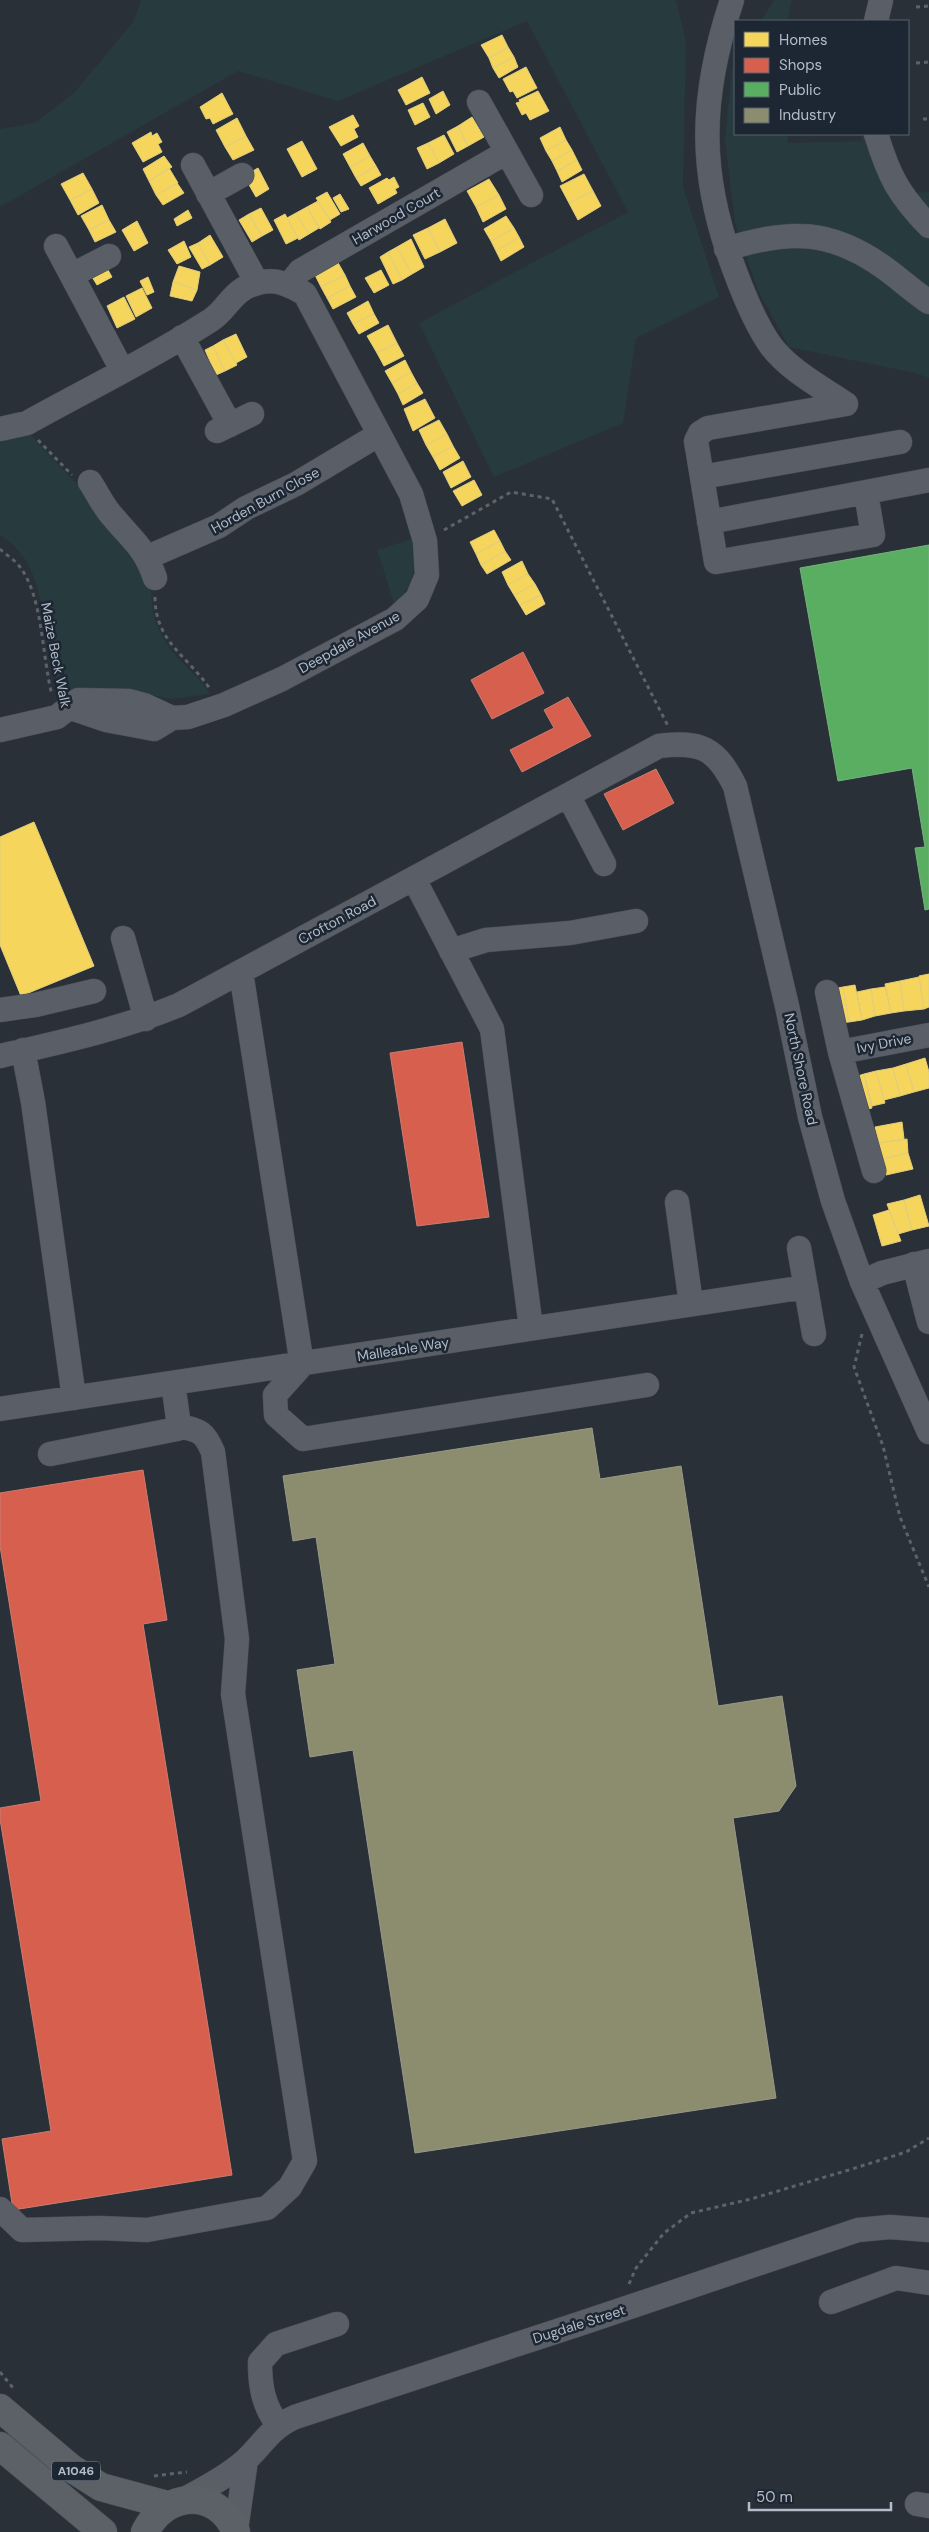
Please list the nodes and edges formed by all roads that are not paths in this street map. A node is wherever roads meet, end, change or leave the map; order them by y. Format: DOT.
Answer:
graph roads {
  1 [pos="732,0"];
  2 [pos="880,0"];
  3 [pos="876,20"];
  4 [pos="479,102"];
  5 [pos="876,135"];
  6 [pos="507,152"];
  7 [pos="193,165"];
  8 [pos="242,175"];
  9 [pos="208,194"];
  10 [pos="531,195"];
  11 [pos="929,226"];
  12 [pos="56,246"];
  13 [pos="726,249"];
  14 [pos="109,256"];
  15 [pos="72,275"];
  16 [pos="258,283"];
  17 [pos="289,285"];
  18 [pos="929,302"];
  19 [pos="182,337"];
  20 [pos="122,370"];
  21 [pos="805,376"];
  22 [pos="789,413"];
  23 [pos="252,414"];
  24 [pos="0,429"];
  25 [pos="378,435"];
  26 [pos="900,442"];
  27 [pos="702,477"];
  28 [pos="929,480"];
  29 [pos="90,482"];
  30 [pos="866,493"];
  31 [pos="709,522"];
  32 [pos="0,730"];
  33 [pos="664,737"];
  34 [pos="568,795"];
  35 [pos="604,864"];
  36 [pos="414,879"];
  37 [pos="636,922"];
  38 [pos="123,938"];
  39 [pos="454,956"];
  40 [pos="240,972"];
  41 [pos="94,991"];
  42 [pos="827,992"];
  43 [pos="0,1010"];
  44 [pos="146,1019"];
  45 [pos="929,1035"];
  46 [pos="23,1050"];
  47 [pos="840,1052"];
  48 [pos="0,1056"];
  49 [pos="874,1171"];
  50 [pos="677,1202"];
  51 [pos="799,1248"];
  52 [pos="921,1262"];
  53 [pos="862,1282"];
  54 [pos="806,1287"];
  55 [pos="691,1304"];
  56 [pos="929,1322"];
  57 [pos="531,1328"];
  58 [pos="814,1334"];
  59 [pos="302,1365"];
  60 [pos="173,1383"];
  61 [pos="647,1385"];
  62 [pos="74,1398"];
  63 [pos="0,1408"];
  64 [pos="179,1426"];
  65 [pos="929,1432"];
  66 [pos="50,1454"];
  67 [pos="0,2208"];
  68 [pos="929,2230"];
  69 [pos="929,2283"];
  70 [pos="831,2302"];
  71 [pos="336,2324"];
  72 [pos="0,2408"];
  73 [pos="278,2425"];
  74 [pos="0,2446"];
  75 [pos="246,2460"];
  76 [pos="175,2502"];
  77 [pos="236,2531"];
  78 [pos="103,2532"];
  79 [pos="145,2532"];
  1 -- 13 [label="street"];
  2 -- 3 [label="street"];
  4 -- 6 [label="street"];
  5 -- 11 [label="street"];
  6 -- 10 [label="street"];
  6 -- 17 [label="street, Harwood Court"];
  7 -- 9 [label="street"];
  8 -- 9 [label="street"];
  9 -- 16 [label="street"];
  12 -- 15 [label="street"];
  13 -- 18 [label="street"];
  13 -- 21 [label="street"];
  14 -- 15 [label="street"];
  15 -- 20 [label="street"];
  16 -- 17 [label="street"];
  16 -- 19 [label="street"];
  17 -- 25 [label="street, Deepdale Avenue"];
  19 -- 20 [label="street"];
  19 -- 23 [label="street"];
  20 -- 24 [label="street"];
  21 -- 22 [label="street"];
  21 -- 22 [label="street"];
  22 -- 27 [label="street"];
  25 -- 29 [label="street, Horden Burn Close"];
  25 -- 32 [label="street, Deepdale Avenue"];
  26 -- 27 [label="street"];
  27 -- 31 [label="street"];
  28 -- 30 [label="street"];
  30 -- 31 [label="street"];
  30 -- 31 [label="street"];
  33 -- 34 [label="street, Crofton Road"];
  33 -- 53 [label="street, North Shore Road"];
  34 -- 35 [label="street"];
  34 -- 36 [label="street, Crofton Road"];
  36 -- 39 [label="street"];
  36 -- 40 [label="street, Crofton Road"];
  37 -- 39 [label="street"];
  38 -- 44 [label="street"];
  39 -- 57 [label="street"];
  40 -- 44 [label="street, Crofton Road"];
  40 -- 59 [label="street"];
  41 -- 43 [label="street"];
  42 -- 47 [label="street"];
  44 -- 46 [label="street, Crofton Road"];
  45 -- 47 [label="street, Ivy Drive"];
  46 -- 48 [label="street, Crofton Road"];
  46 -- 62 [label="street"];
  47 -- 49 [label="street"];
  50 -- 55 [label="street"];
  51 -- 54 [label="street"];
  52 -- 53 [label="street"];
  52 -- 56 [label="street"];
  53 -- 65 [label="street, North Shore Road"];
  54 -- 55 [label="street, Malleable Way"];
  54 -- 58 [label="street"];
  55 -- 57 [label="street, Malleable Way"];
  57 -- 59 [label="street, Malleable Way"];
  59 -- 60 [label="street, Malleable Way"];
  59 -- 61 [label="street"];
  60 -- 62 [label="street, Malleable Way"];
  60 -- 64 [label="street"];
  62 -- 63 [label="street, Malleable Way"];
  64 -- 66 [label="street"];
  64 -- 67 [label="street"];
  68 -- 73 [label="street, Dugdale Street"];
  69 -- 70 [label="street"];
  71 -- 73 [label="street"];
  72 -- 76 [label="main road, A1046"];
  73 -- 75 [label="street, Dugdale Street"];
  74 -- 78 [label="main road, A1046"];
  75 -- 76 [label="street, Dugdale Street"];
  75 -- 77 [label="street"];
  76 -- 77 [label="main road, A1046"];
  76 -- 79 [label="main road"];
}
